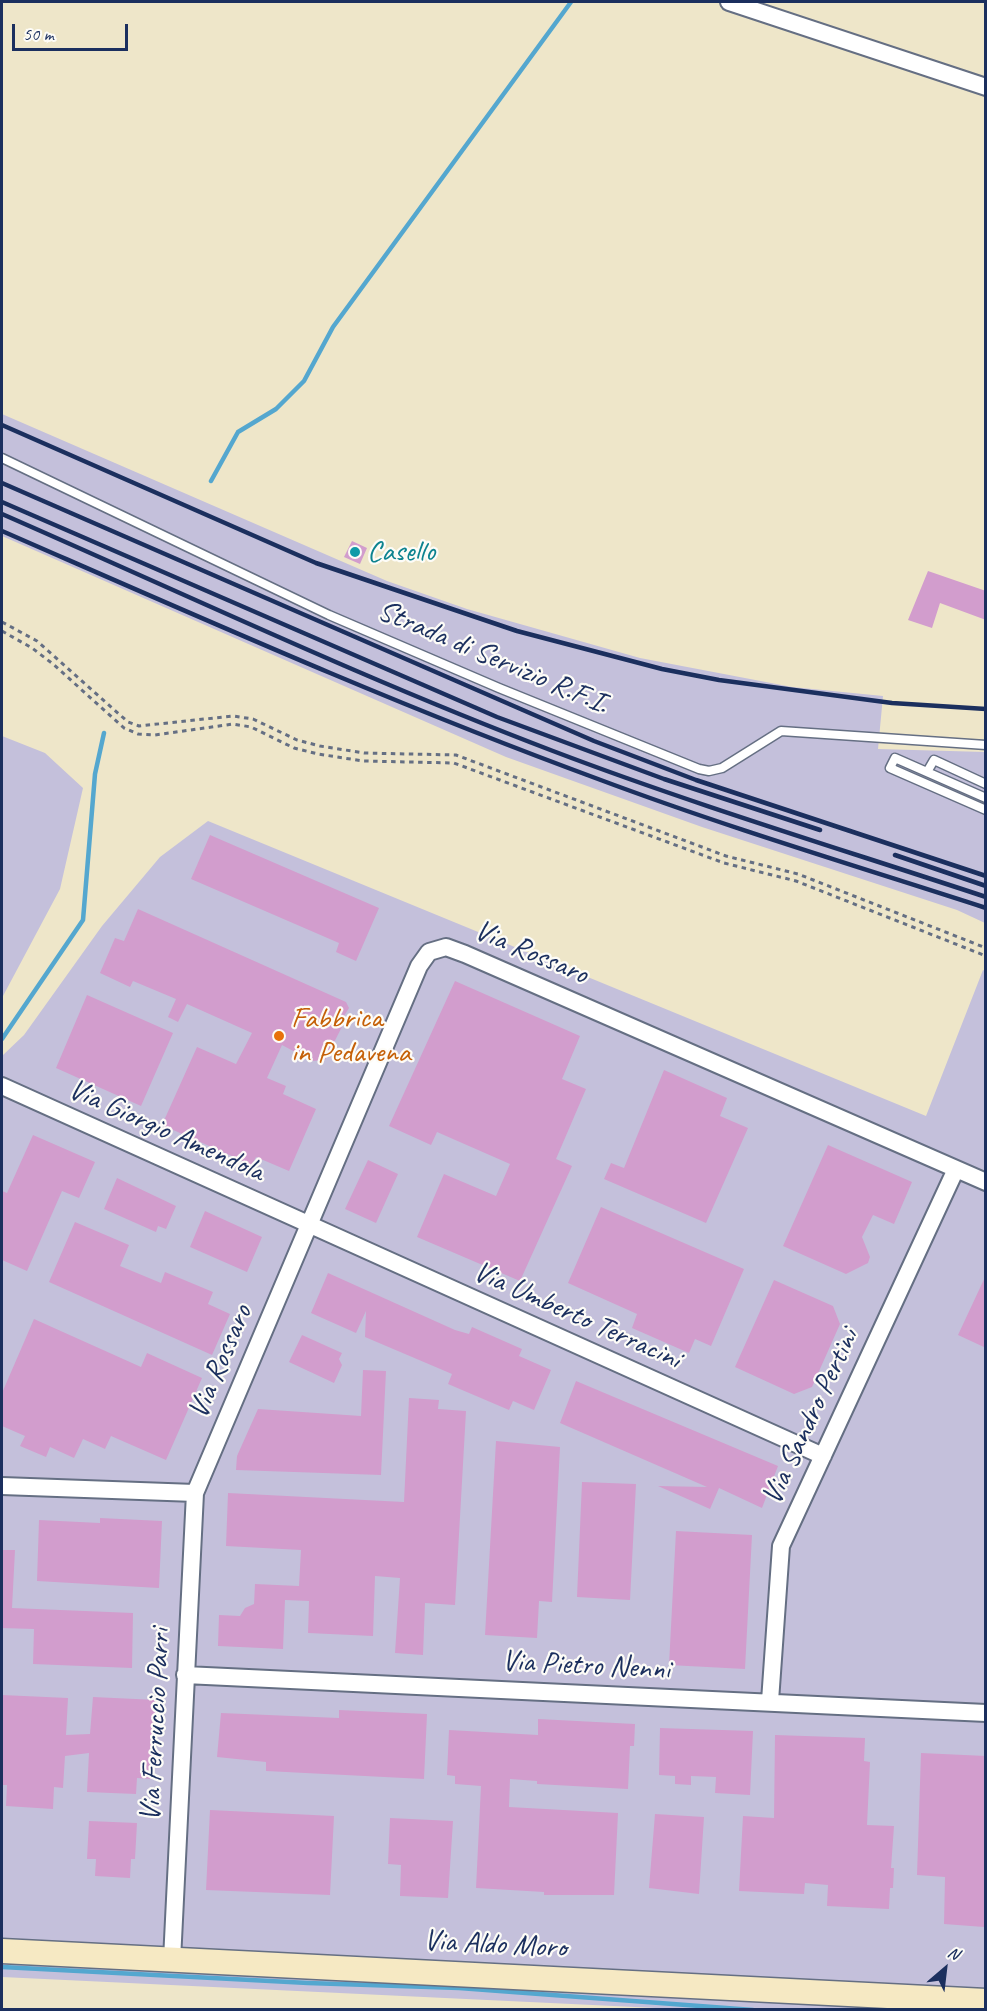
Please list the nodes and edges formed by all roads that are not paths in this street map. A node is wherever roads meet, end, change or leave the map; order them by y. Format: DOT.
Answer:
graph roads {
  1 [pos="729,2"];
  2 [pos="986,87"];
  3 [pos="2,458"];
  4 [pos="986,745"];
  5 [pos="927,772"];
  6 [pos="986,784"];
  7 [pos="986,798"];
  8 [pos="986,810"];
  9 [pos="2,1086"];
  10 [pos="956,1169"];
  11 [pos="986,1182"];
  12 [pos="308,1225"];
  13 [pos="824,1456"];
  14 [pos="2,1486"];
  15 [pos="195,1493"];
  16 [pos="184,1675"];
  17 [pos="770,1701"];
  18 [pos="986,1713"];
  19 [pos="2,1951"];
  20 [pos="172,1960"];
  21 [pos="986,2001"];
  1 -- 2 [label="street"];
  3 -- 4 [label="lane, Strada di Servizio R.F.I."];
  5 -- 6 [label="lane"];
  5 -- 7 [label="lane"];
  5 -- 8 [label="lane"];
  9 -- 12 [label="street, Via Giorgio Amendola"];
  10 -- 11 [label="street, Via Rossaro"];
  10 -- 12 [label="street, Via Rossaro"];
  10 -- 13 [label="street, Via Sandro Pertini"];
  12 -- 13 [label="street, Via Umberto Terracini"];
  12 -- 15 [label="street, Via Rossaro"];
  13 -- 17 [label="street, Via Sandro Pertini"];
  14 -- 15 [label="street"];
  15 -- 16 [label="street, Via Ferruccio Parri"];
  16 -- 17 [label="street, Via Pietro Nenni"];
  16 -- 20 [label="street, Via Ferruccio Parri"];
  17 -- 18 [label="street, Via Pietro Nenni"];
  19 -- 20 [label="main road, Via Aldo Moro"];
  20 -- 21 [label="main road, Via Aldo Moro"];
}
